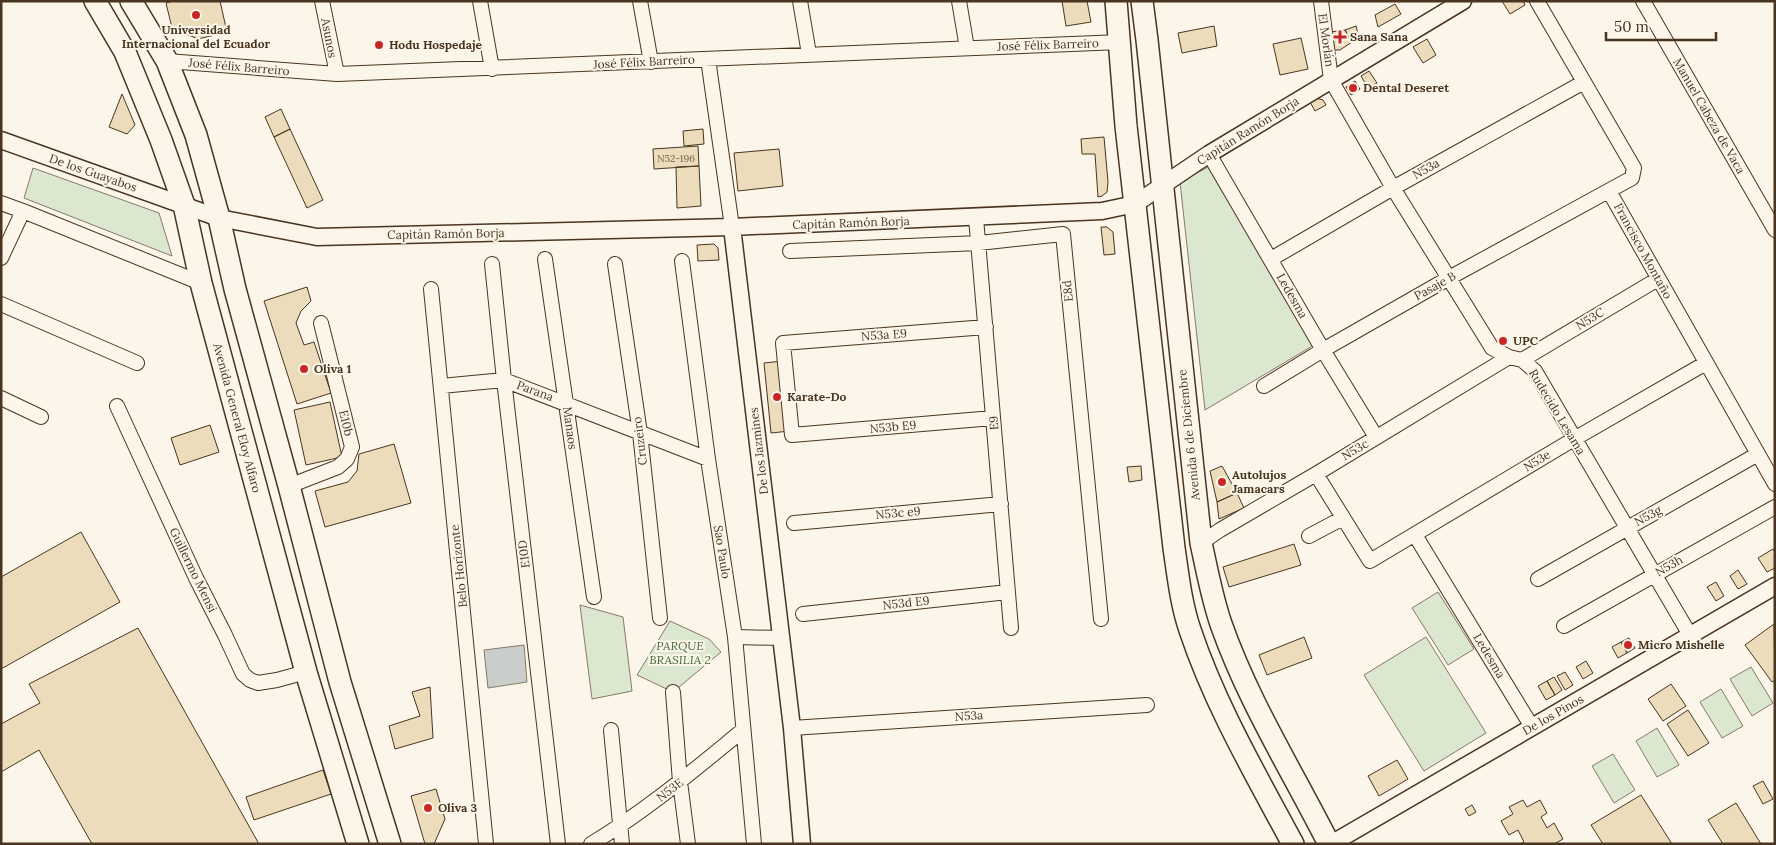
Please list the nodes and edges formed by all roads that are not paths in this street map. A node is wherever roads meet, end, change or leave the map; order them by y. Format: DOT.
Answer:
graph roads {
  1 [pos="95,1"];
  2 [pos="131,1"];
  3 [pos="322,1"];
  4 [pos="480,1"];
  5 [pos="640,1"];
  6 [pos="800,1"];
  7 [pos="958,1"];
  8 [pos="1116,1"];
  9 [pos="1142,1"];
  10 [pos="1321,1"];
  11 [pos="1463,1"];
  12 [pos="1536,1"];
  13 [pos="1642,1"];
  14 [pos="1121,42"];
  15 [pos="967,48"];
  16 [pos="809,54"];
  17 [pos="708,59"];
  18 [pos="167,61"];
  19 [pos="651,62"];
  20 [pos="492,69"];
  21 [pos="337,74"];
  22 [pos="1331,80"];
  23 [pos="1584,82"];
  24 [pos="1,140"];
  25 [pos="1209,154"];
  26 [pos="1163,185"];
  27 [pos="1393,188"];
  28 [pos="1609,191"];
  29 [pos="1,203"];
  30 [pos="1135,204"];
  31 [pos="184,205"];
  32 [pos="23,211"];
  33 [pos="218,218"];
  34 [pos="976,218"];
  35 [pos="732,227"];
  36 [pos="1775,230"];
  37 [pos="979,243"];
  38 [pos="790,251"];
  39 [pos="1,258"];
  40 [pos="545,259"];
  41 [pos="1270,259"];
  42 [pos="682,261"];
  43 [pos="492,264"];
  44 [pos="615,264"];
  45 [pos="1449,278"];
  46 [pos="1658,279"];
  47 [pos="201,283"];
  48 [pos="431,289"];
  49 [pos="1,304"];
  50 [pos="321,323"];
  51 [pos="986,327"];
  52 [pos="1323,350"];
  53 [pos="1515,358"];
  54 [pos="137,363"];
  55 [pos="1706,363"];
  56 [pos="504,380"];
  57 [pos="441,386"];
  58 [pos="1264,386"];
  59 [pos="1,398"];
  60 [pos="566,403"];
  61 [pos="117,406"];
  62 [pos="41,417"];
  63 [pos="993,418"];
  64 [pos="640,433"];
  65 [pos="792,435"];
  66 [pos="1376,437"];
  67 [pos="1574,439"];
  68 [pos="1758,454"];
  69 [pos="708,459"];
  70 [pos="1316,474"];
  71 [pos="1775,484"];
  72 [pos="289,486"];
  73 [pos="1001,504"];
  74 [pos="1775,507"];
  75 [pos="1343,518"];
  76 [pos="794,523"];
  77 [pos="1627,528"];
  78 [pos="1415,535"];
  79 [pos="1309,536"];
  80 [pos="1201,543"];
  81 [pos="1654,575"];
  82 [pos="1538,580"];
  83 [pos="1775,586"];
  84 [pos="1008,592"];
  85 [pos="594,597"];
  86 [pos="803,614"];
  87 [pos="660,618"];
  88 [pos="1101,620"];
  89 [pos="1564,626"];
  90 [pos="1011,628"];
  91 [pos="1690,635"];
  92 [pos="734,638"];
  93 [pos="781,638"];
  94 [pos="306,672"];
  95 [pos="673,692"];
  96 [pos="1147,705"];
  97 [pos="1532,727"];
  98 [pos="792,728"];
  99 [pos="611,730"];
  100 [pos="743,730"];
  101 [pos="680,782"];
  102 [pos="621,826"];
  103 [pos="358,844"];
  104 [pos="390,844"];
  105 [pos="486,844"];
  106 [pos="558,844"];
  107 [pos="592,844"];
  108 [pos="622,844"];
  109 [pos="688,844"];
  110 [pos="754,844"];
  111 [pos="802,844"];
  112 [pos="1293,844"];
  113 [pos="1330,844"];
  1 -- 31 [label="main road, Avenida General Eloy Alfaro"];
  2 -- 18 [label="main road"];
  3 -- 21 [label="street, Asunos"];
  4 -- 20 [label="street"];
  5 -- 19 [label="street"];
  6 -- 16 [label="street"];
  7 -- 15 [label="street"];
  8 -- 14 [label="main road"];
  9 -- 26 [label="main road, Avenida 6 de Diciembre"];
  10 -- 22 [label="street, El Morlán"];
  11 -- 22 [label="street, Capitán Ramón Borja"];
  12 -- 23 [label="street, Francisco Montaño"];
  13 -- 36 [label="street, Manuel Cabeza de Vaca"];
  14 -- 15 [label="street, José Félix Barreiro"];
  14 -- 30 [label="main road"];
  15 -- 16 [label="street, José Félix Barreiro"];
  16 -- 17 [label="street, José Félix Barreiro"];
  17 -- 19 [label="street, José Félix Barreiro"];
  17 -- 35 [label="street, De los Jazmines"];
  18 -- 21 [label="street, José Félix Barreiro"];
  18 -- 33 [label="main road"];
  19 -- 20 [label="street, José Félix Barreiro"];
  20 -- 21 [label="street, José Félix Barreiro"];
  22 -- 25 [label="street, Capitán Ramón Borja"];
  22 -- 27 [label="street, Rudecido Lesama"];
  23 -- 27 [label="street, N53a"];
  23 -- 28 [label="street, Francisco Montaño"];
  24 -- 31 [label="street, De los Guayabos"];
  25 -- 26 [label="street, Capitán Ramón Borja"];
  25 -- 41 [label="street, Ledesma"];
  26 -- 30 [label="street, Capitán Ramón Borja"];
  26 -- 80 [label="main road, Avenida 6 de Diciembre"];
  27 -- 41 [label="street, N53a"];
  27 -- 45 [label="street, Rudecido Lesama"];
  28 -- 45 [label="street, Pasaje B"];
  28 -- 46 [label="street, Francisco Montaño"];
  29 -- 32 [label="street"];
  30 -- 34 [label="street, Capitán Ramón Borja"];
  30 -- 112 [label="main road"];
  31 -- 33 [label="street, Capitán Ramón Borja"];
  31 -- 47 [label="main road, Avenida General Eloy Alfaro"];
  32 -- 39 [label="street"];
  32 -- 47 [label="street"];
  33 -- 35 [label="street, Capitán Ramón Borja"];
  33 -- 72 [label="main road"];
  34 -- 35 [label="street, Capitán Ramón Borja"];
  34 -- 37 [label="street, E9"];
  35 -- 93 [label="street, De los Jazmines"];
  37 -- 38 [label="street, E8d"];
  37 -- 51 [label="street, E9"];
  37 -- 88 [label="street, E8d"];
  40 -- 60 [label="street, Manaos"];
  41 -- 52 [label="street, Ledesma"];
  42 -- 69 [label="street, Sao Paulo"];
  43 -- 56 [label="street, E10D"];
  44 -- 64 [label="street, Cruzeiro"];
  45 -- 52 [label="street, Pasaje B"];
  45 -- 53 [label="street, Rudecido Lesama"];
  46 -- 53 [label="street, N53C"];
  46 -- 55 [label="street, Francisco Montaño"];
  47 -- 94 [label="main road, Avenida General Eloy Alfaro"];
  48 -- 57 [label="street, Belo Horizonte"];
  49 -- 54 [label="street"];
  50 -- 72 [label="street, E10b"];
  51 -- 63 [label="street, E9"];
  51 -- 65 [label="street, N53a E9"];
  52 -- 58 [label="street, Pasaje B"];
  52 -- 66 [label="street, Ledesma"];
  53 -- 66 [label="street, N53c"];
  53 -- 67 [label="street, Rudecido Lesama"];
  55 -- 67 [label="street, N53e"];
  55 -- 68 [label="street, Francisco Montaño"];
  56 -- 57 [label="street, Parana"];
  56 -- 60 [label="street, Parana"];
  56 -- 106 [label="street, E10D"];
  57 -- 105 [label="street, Belo Horizonte"];
  59 -- 62 [label="street"];
  60 -- 64 [label="street, Parana"];
  60 -- 85 [label="street, Manaos"];
  61 -- 94 [label="street, Guillermo Mensi"];
  63 -- 65 [label="street, N53b E9"];
  63 -- 73 [label="street, E9"];
  64 -- 69 [label="street, Parana"];
  64 -- 87 [label="street, Cruzeiro"];
  66 -- 70 [label="street, N53c"];
  67 -- 77 [label="street, Rudecido Lesama"];
  67 -- 78 [label="street, N53e"];
  68 -- 71 [label="street, Francisco Montaño"];
  68 -- 77 [label="street, N53g"];
  69 -- 92 [label="street, Sao Paulo"];
  70 -- 75 [label="street"];
  70 -- 80 [label="street, N53c"];
  72 -- 104 [label="main road"];
  73 -- 76 [label="street, N53c e9"];
  73 -- 84 [label="street, E9"];
  74 -- 81 [label="street, N53h"];
  75 -- 78 [label="street, N53e"];
  75 -- 79 [label="street"];
  77 -- 81 [label="street, Rudecido Lesama"];
  77 -- 82 [label="street, N53g"];
  78 -- 97 [label="street, Ledesma"];
  80 -- 113 [label="main road, Avenida 6 de Diciembre"];
  81 -- 89 [label="street, N53h"];
  81 -- 91 [label="street, Rudecido Lesama"];
  83 -- 91 [label="street, De los Pinos"];
  84 -- 86 [label="street, N53d E9"];
  84 -- 90 [label="street, E9"];
  91 -- 97 [label="street, De los Pinos"];
  92 -- 93 [label="street"];
  92 -- 100 [label="street, Sao Paulo"];
  93 -- 98 [label="street, De los Jazmines"];
  94 -- 103 [label="main road, Avenida General Eloy Alfaro"];
  95 -- 101 [label="street"];
  96 -- 98 [label="street, N53a"];
  97 -- 113 [label="street, De los Pinos"];
  98 -- 111 [label="street, De los Jazmines"];
  99 -- 102 [label="street"];
  100 -- 101 [label="street, N53E"];
  100 -- 110 [label="street, Sao Paulo"];
  101 -- 102 [label="street, N53E"];
  101 -- 109 [label="street"];
  102 -- 107 [label="street, N53E"];
  102 -- 108 [label="street"];
}
